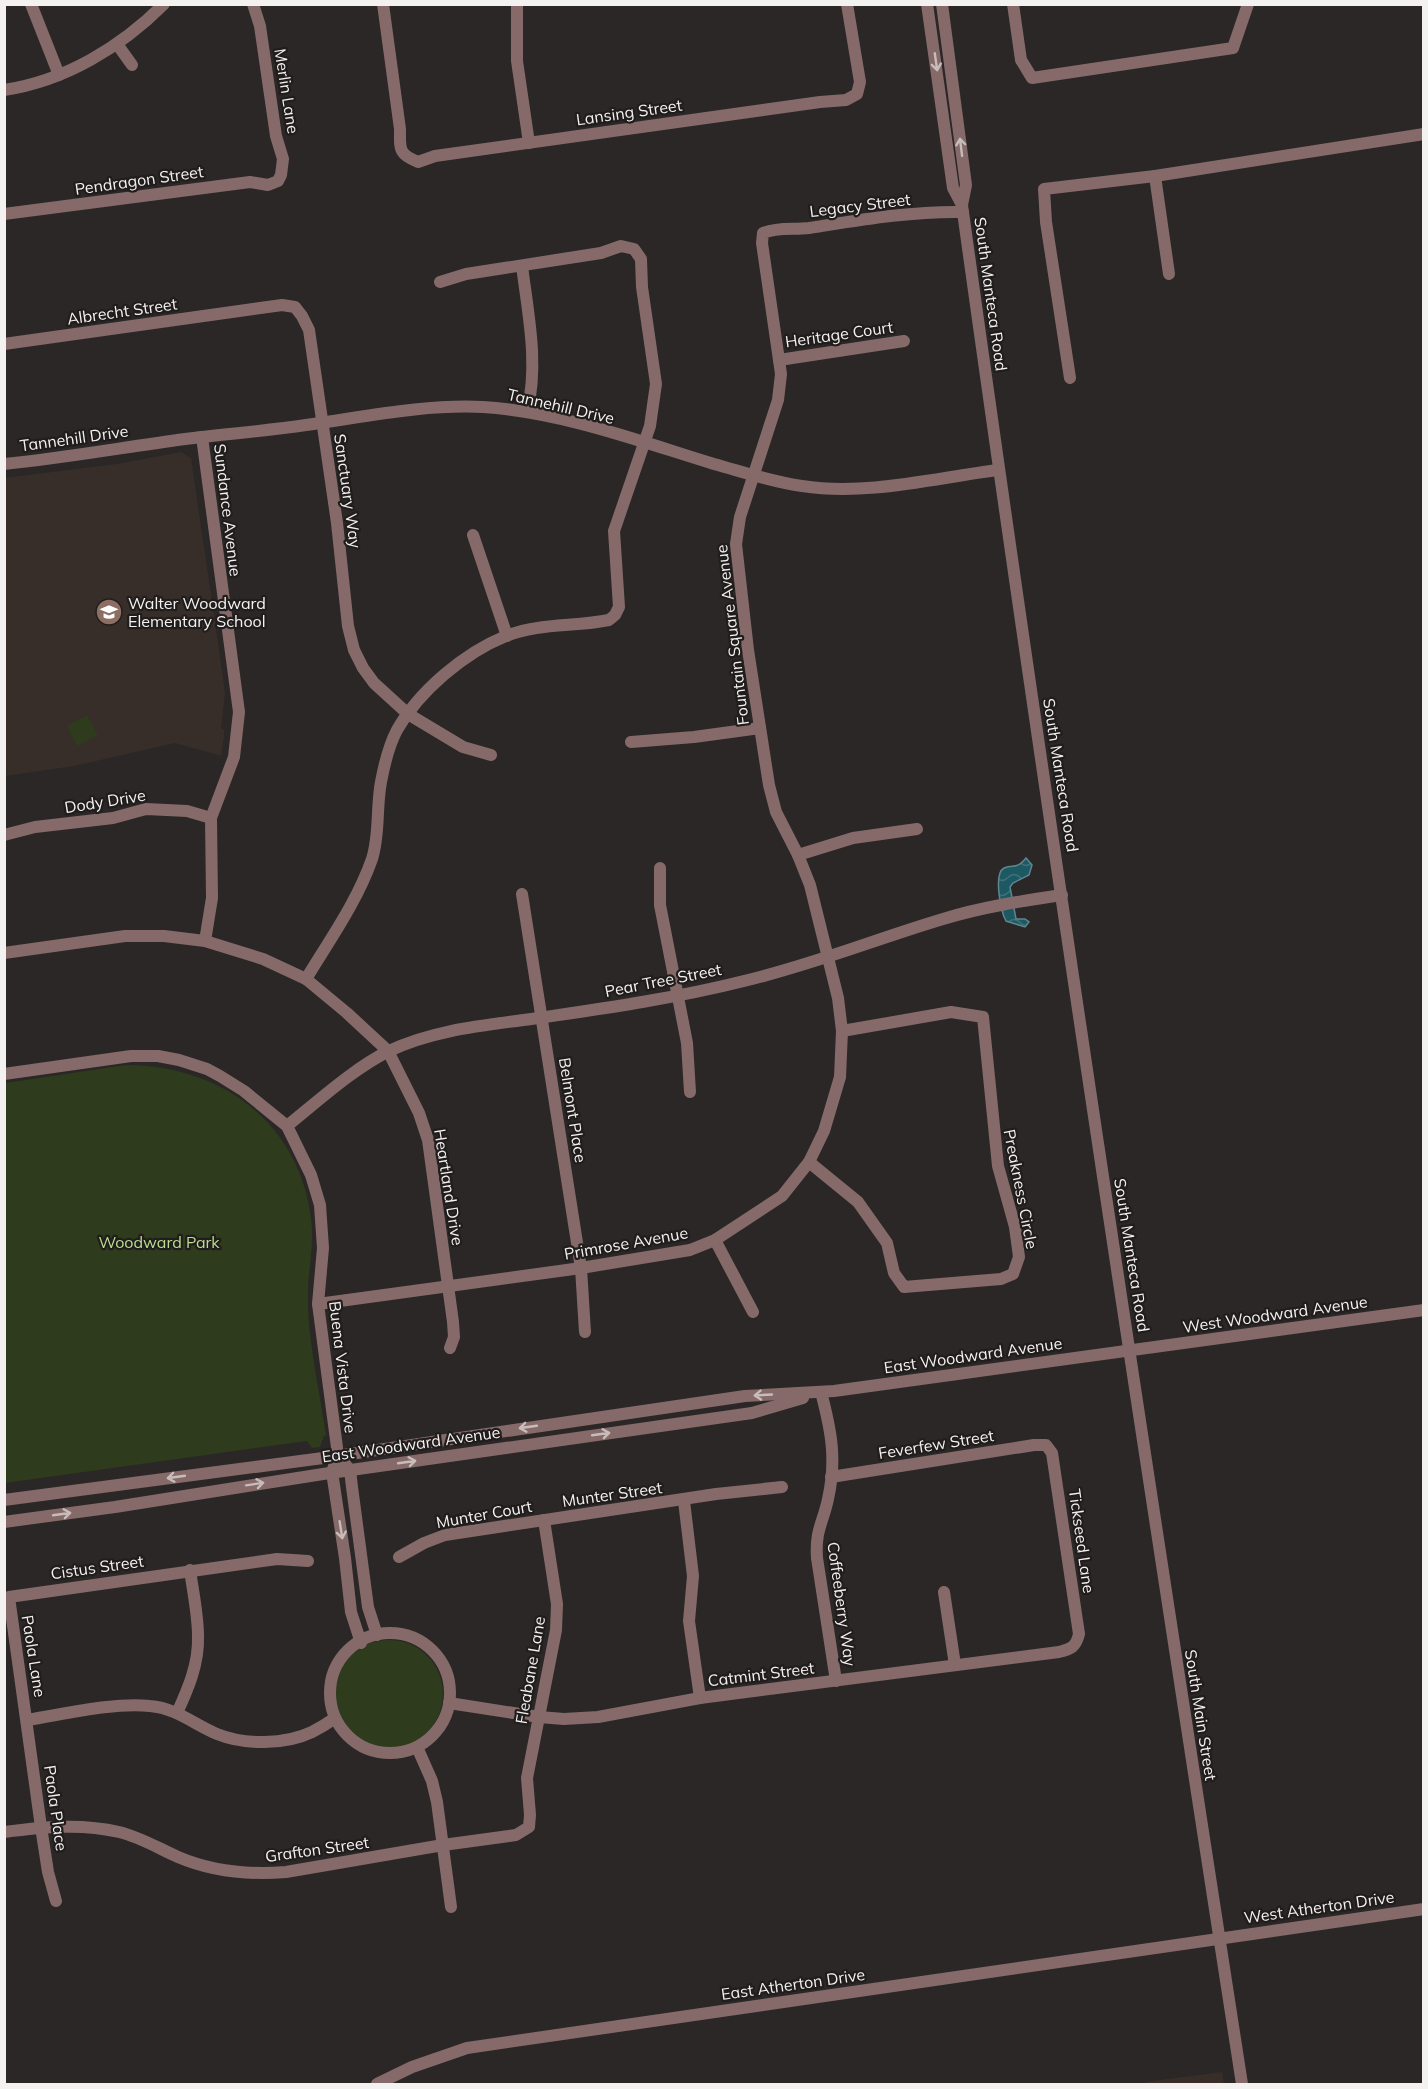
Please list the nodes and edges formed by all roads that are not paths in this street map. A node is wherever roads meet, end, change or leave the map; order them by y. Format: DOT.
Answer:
graph roads {
  1 [pos="31,4"];
  2 [pos="164,4"];
  3 [pos="254,4"];
  4 [pos="383,4"];
  5 [pos="517,4"];
  6 [pos="847,4"];
  7 [pos="927,4"];
  8 [pos="942,4"];
  9 [pos="1013,4"];
  10 [pos="1248,4"];
  11 [pos="117,44"];
  12 [pos="132,65"];
  13 [pos="59,75"];
  14 [pos="4,90"];
  15 [pos="1424,134"];
  16 [pos="529,143"];
  17 [pos="1155,177"];
  18 [pos="278,181"];
  19 [pos="962,208"];
  20 [pos="4,214"];
  21 [pos="763,233"];
  22 [pos="522,266"];
  23 [pos="1169,274"];
  24 [pos="440,282"];
  25 [pos="244,311"];
  26 [pos="904,341"];
  27 [pos="4,344"];
  28 [pos="779,360"];
  29 [pos="1070,378"];
  30 [pos="527,412"];
  31 [pos="322,423"];
  32 [pos="202,437"];
  33 [pos="644,443"];
  34 [pos="4,464"];
  35 [pos="998,470"];
  36 [pos="754,476"];
  37 [pos="473,535"];
  38 [pos="507,636"];
  39 [pos="408,714"];
  40 [pos="760,728"];
  41 [pos="631,742"];
  42 [pos="491,755"];
  43 [pos="211,818"];
  44 [pos="917,830"];
  45 [pos="4,835"];
  46 [pos="798,855"];
  47 [pos="660,868"];
  48 [pos="522,894"];
  49 [pos="1062,895"];
  50 [pos="205,941"];
  51 [pos="4,953"];
  52 [pos="830,958"];
  53 [pos="306,979"];
  54 [pos="677,996"];
  55 [pos="542,1017"];
  56 [pos="842,1031"];
  57 [pos="387,1052"];
  58 [pos="4,1074"];
  59 [pos="690,1092"];
  60 [pos="286,1126"];
  61 [pos="809,1162"];
  62 [pos="715,1240"];
  63 [pos="581,1268"];
  64 [pos="447,1286"];
  65 [pos="318,1304"];
  66 [pos="1424,1310"];
  67 [pos="753,1312"];
  68 [pos="585,1332"];
  69 [pos="450,1348"];
  70 [pos="1130,1349"];
  71 [pos="821,1392"];
  72 [pos="1046,1445"];
  73 [pos="338,1455"];
  74 [pos="350,1470"];
  75 [pos="332,1472"];
  76 [pos="831,1477"];
  77 [pos="782,1487"];
  78 [pos="4,1500"];
  79 [pos="684,1501"];
  80 [pos="544,1520"];
  81 [pos="4,1522"];
  82 [pos="399,1557"];
  83 [pos="308,1561"];
  84 [pos="190,1570"];
  85 [pos="944,1592"];
  86 [pos="9,1597"];
  87 [pos="377,1635"];
  88 [pos="361,1643"];
  89 [pos="1076,1644"];
  90 [pos="955,1665"];
  91 [pos="836,1681"];
  92 [pos="700,1698"];
  93 [pos="449,1703"];
  94 [pos="177,1713"];
  95 [pos="539,1717"];
  96 [pos="335,1718"];
  97 [pos="27,1720"];
  98 [pos="417,1747"];
  99 [pos="41,1827"];
  100 [pos="529,1827"];
  101 [pos="4,1832"];
  102 [pos="442,1845"];
  103 [pos="56,1901"];
  104 [pos="451,1907"];
  105 [pos="1424,1909"];
  106 [pos="1219,1938"];
  107 [pos="377,2085"];
  108 [pos="1242,2085"];
  1 -- 13 [label="street"];
  2 -- 11 [label="street"];
  3 -- 18 [label="street, Merlin Lane"];
  4 -- 16 [label="street, Lansing Street"];
  5 -- 16 [label="street"];
  6 -- 16 [label="street, Lansing Street"];
  7 -- 19 [label="street, South Manteca Road, one-way"];
  19 -- 8 [label="street, South Manteca Road, one-way"];
  9 -- 10 [label="street"];
  11 -- 12 [label="street"];
  11 -- 13 [label="street"];
  13 -- 14 [label="street"];
  15 -- 17 [label="street"];
  17 -- 23 [label="street"];
  17 -- 29 [label="street"];
  18 -- 20 [label="street, Pendragon Street"];
  19 -- 21 [label="street, Legacy Street"];
  19 -- 35 [label="street, South Manteca Road"];
  21 -- 28 [label="street, Fountain Square Avenue"];
  22 -- 24 [label="street"];
  22 -- 30 [label="street"];
  22 -- 33 [label="street"];
  25 -- 27 [label="street, Albrecht Street"];
  25 -- 31 [label="street, Sanctuary Way"];
  26 -- 28 [label="street, Heritage Court"];
  28 -- 36 [label="street, Fountain Square Avenue"];
  30 -- 31 [label="street, Tannehill Drive"];
  30 -- 33 [label="street, Tannehill Drive"];
  31 -- 32 [label="street, Tannehill Drive"];
  31 -- 39 [label="street, Sanctuary Way"];
  32 -- 34 [label="street, Tannehill Drive"];
  32 -- 43 [label="street, Sundance Avenue"];
  33 -- 36 [label="street, Tannehill Drive"];
  33 -- 38 [label="street"];
  35 -- 36 [label="street, Tannehill Drive"];
  35 -- 49 [label="street, South Manteca Road"];
  36 -- 40 [label="street, Fountain Square Avenue"];
  37 -- 38 [label="street"];
  38 -- 39 [label="street"];
  39 -- 42 [label="street, Sanctuary Way"];
  39 -- 53 [label="street"];
  40 -- 41 [label="street"];
  40 -- 46 [label="street, Fountain Square Avenue"];
  43 -- 45 [label="street, Dody Drive"];
  43 -- 50 [label="street, Sundance Avenue"];
  44 -- 46 [label="street"];
  46 -- 52 [label="street, Fountain Square Avenue"];
  47 -- 54 [label="street"];
  48 -- 55 [label="street, Belmont Place"];
  49 -- 52 [label="street, Pear Tree Street"];
  49 -- 70 [label="street, South Manteca Road"];
  50 -- 51 [label="street, Heartland Drive"];
  50 -- 53 [label="street, Heartland Drive"];
  52 -- 54 [label="street, Pear Tree Street"];
  52 -- 56 [label="street, Primrose Avenue"];
  53 -- 57 [label="street, Heartland Drive"];
  54 -- 55 [label="street, Pear Tree Street"];
  54 -- 59 [label="street"];
  55 -- 57 [label="street, Pear Tree Street"];
  55 -- 63 [label="street, Belmont Place"];
  56 -- 61 [label="street, Primrose Avenue"];
  56 -- 61 [label="street, Preakness Circle"];
  57 -- 60 [label="street, Pear Tree Street"];
  57 -- 64 [label="street, Heartland Drive"];
  58 -- 60 [label="street, Buena Vista Drive"];
  60 -- 65 [label="street, Buena Vista Drive"];
  61 -- 62 [label="street, Primrose Avenue"];
  62 -- 63 [label="street, Primrose Avenue"];
  62 -- 67 [label="street"];
  63 -- 64 [label="street, Primrose Avenue"];
  63 -- 68 [label="street, Belmont Place"];
  64 -- 65 [label="street, Primrose Avenue"];
  64 -- 69 [label="street, Heartland Drive"];
  65 -- 73 [label="street, Buena Vista Drive"];
  66 -- 70 [label="street, West Woodward Avenue"];
  70 -- 71 [label="street, East Woodward Avenue"];
  70 -- 106 [label="street, South Main Street"];
  71 -- 73 [label="street, East Woodward Avenue, one-way"];
  74 -- 71 [label="street, East Woodward Avenue, one-way"];
  71 -- 76 [label="street, Coffeeberry Way"];
  72 -- 76 [label="street, Feverfew Street"];
  72 -- 89 [label="street, Tickseed Lane"];
  73 -- 74 [label="street, Buena Vista Drive"];
  73 -- 75 [label="street, Buena Vista Drive"];
  73 -- 78 [label="street, East Woodward Avenue, one-way"];
  74 -- 75 [label="street, East Woodward Avenue"];
  74 -- 87 [label="street"];
  81 -- 75 [label="street, East Woodward Avenue, one-way"];
  75 -- 88 [label="street, Buena Vista Drive, one-way"];
  76 -- 91 [label="street, Coffeeberry Way"];
  77 -- 79 [label="street"];
  79 -- 80 [label="street, Munter Street"];
  79 -- 92 [label="street"];
  80 -- 82 [label="street, Munter Court"];
  80 -- 95 [label="street, Fleabane Lane"];
  83 -- 84 [label="street, Cistus Street"];
  84 -- 86 [label="street, Cistus Street"];
  84 -- 94 [label="street"];
  85 -- 90 [label="street"];
  86 -- 97 [label="street, Paola Lane"];
  87 -- 88 [label="street"];
  87 -- 93 [label="street"];
  88 -- 96 [label="street"];
  89 -- 90 [label="street, Catmint Street"];
  90 -- 91 [label="street, Catmint Street"];
  91 -- 92 [label="street, Catmint Street"];
  92 -- 95 [label="street, Catmint Street"];
  93 -- 95 [label="street, Catmint Street"];
  93 -- 98 [label="street"];
  94 -- 96 [label="street"];
  94 -- 97 [label="street"];
  95 -- 100 [label="street, Fleabane Lane"];
  96 -- 98 [label="street"];
  97 -- 99 [label="street, Paola Place"];
  98 -- 102 [label="street"];
  99 -- 101 [label="street, Grafton Street"];
  99 -- 102 [label="street, Grafton Street"];
  99 -- 103 [label="street, Paola Place"];
  100 -- 102 [label="street, Grafton Street"];
  102 -- 104 [label="street"];
  105 -- 106 [label="street, West Atherton Drive"];
  106 -- 107 [label="street, East Atherton Drive"];
  106 -- 108 [label="street, South Main Street"];
}
